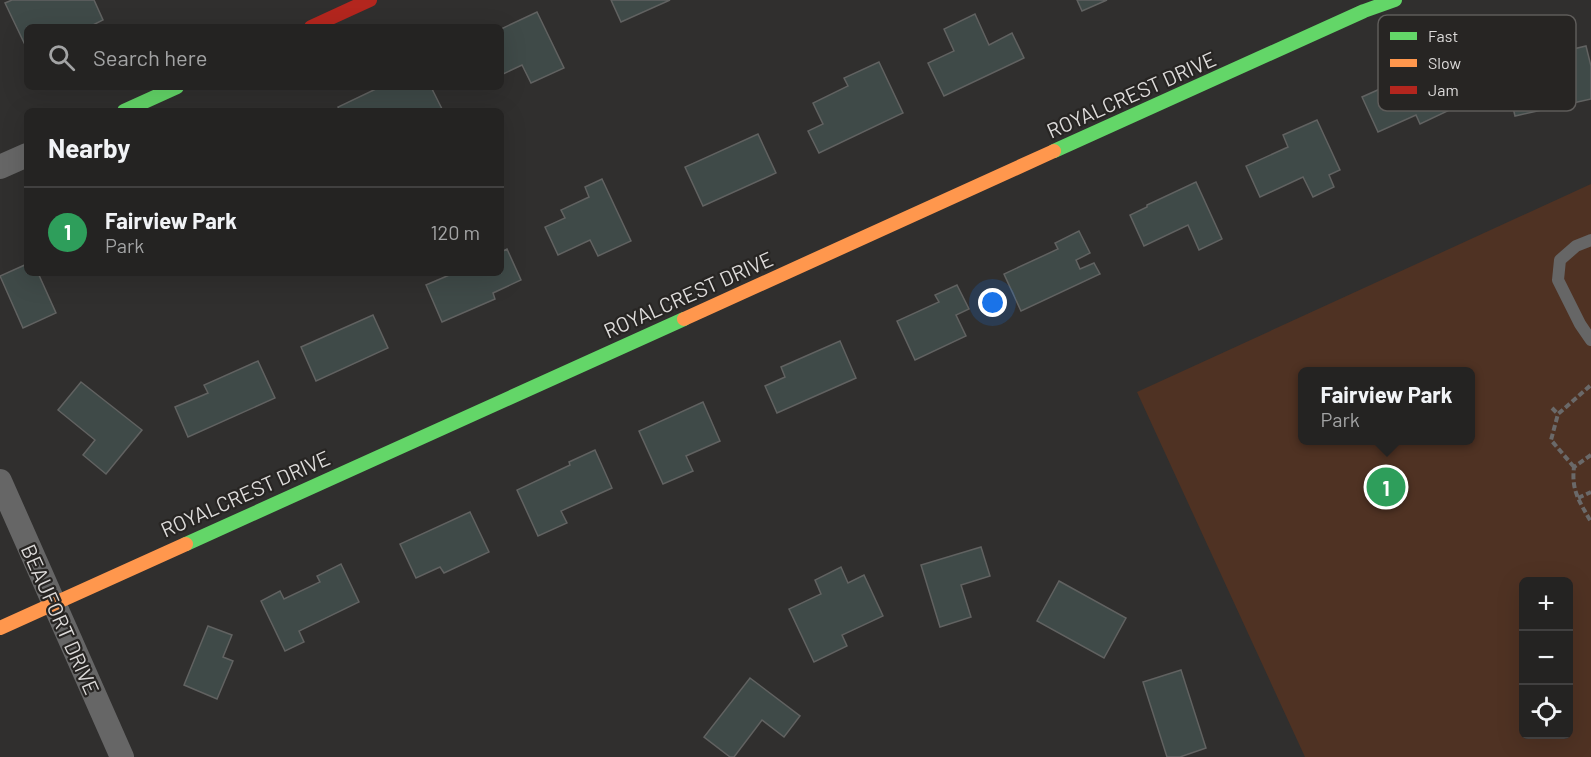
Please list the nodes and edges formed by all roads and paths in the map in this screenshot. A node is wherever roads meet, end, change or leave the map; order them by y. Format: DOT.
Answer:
graph roads {
  1 [pos="370,0"];
  2 [pos="1395,0"];
  3 [pos="1363,5"];
  4 [pos="318,24"];
  5 [pos="170,90"];
  6 [pos="131,108"];
  7 [pos="24,156"];
  8 [pos="0,167"];
  9 [pos="1591,240"];
  10 [pos="1591,340"];
  11 [pos="1591,385"];
  12 [pos="1552,408"];
  13 [pos="1558,414"];
  14 [pos="1591,455"];
  15 [pos="1574,467"];
  16 [pos="0,481"];
  17 [pos="1591,492"];
  18 [pos="1578,498"];
  19 [pos="1591,522"];
  20 [pos="56,603"];
  21 [pos="0,628"];
  22 [pos="122,757"];
  1 -- 4 [label="street"];
  2 -- 3 [label="street, ROYALCREST DRIVE"];
  3 -- 20 [label="street, ROYALCREST DRIVE"];
  5 -- 6 [label="street"];
  7 -- 8 [label="street"];
  9 -- 10 [label="lane"];
  11 -- 13 [label="path"];
  12 -- 13 [label="path"];
  13 -- 15 [label="path"];
  14 -- 15 [label="path"];
  15 -- 18 [label="path"];
  16 -- 20 [label="street, BEAUFORT DRIVE"];
  17 -- 18 [label="path"];
  18 -- 19 [label="path"];
  20 -- 21 [label="street, ROYALCREST DRIVE"];
  20 -- 22 [label="street, BEAUFORT DRIVE"];
}
